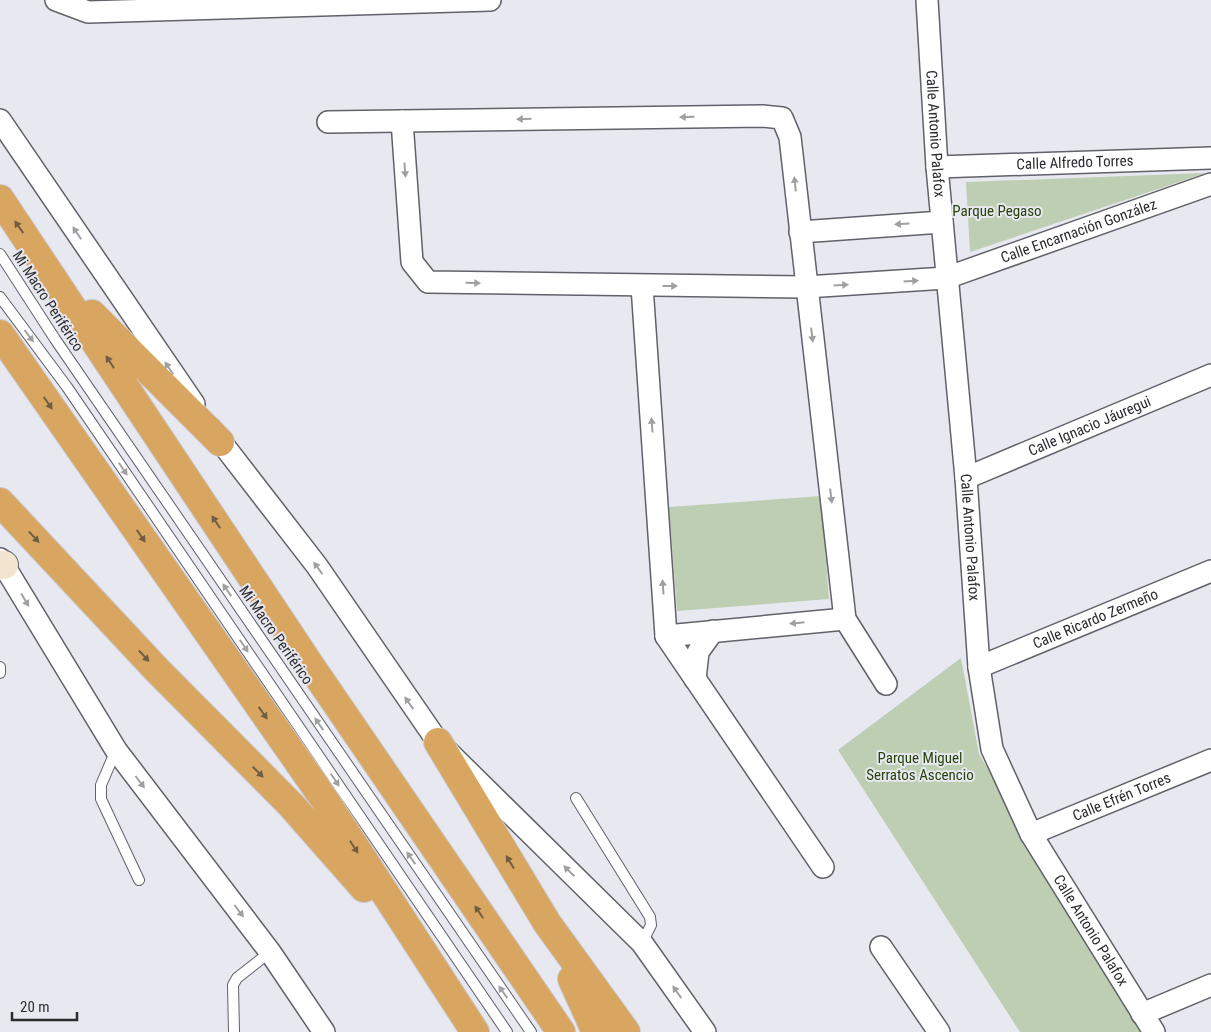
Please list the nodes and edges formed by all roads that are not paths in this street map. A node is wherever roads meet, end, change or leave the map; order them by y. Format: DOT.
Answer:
graph roads {
  1 [pos="56,0"];
  2 [pos="488,0"];
  3 [pos="927,0"];
  4 [pos="0,120"];
  5 [pos="402,121"];
  6 [pos="328,122"];
  7 [pos="1211,158"];
  8 [pos="937,167"];
  9 [pos="1211,184"];
  10 [pos="0,199"];
  11 [pos="942,222"];
  12 [pos="800,232"];
  13 [pos="0,254"];
  14 [pos="51,273"];
  15 [pos="946,278"];
  16 [pos="642,286"];
  17 [pos="806,287"];
  18 [pos="0,297"];
  19 [pos="0,334"];
  20 [pos="1211,374"];
  21 [pos="220,442"];
  22 [pos="966,478"];
  23 [pos="0,502"];
  24 [pos="1,563"];
  25 [pos="1211,571"];
  26 [pos="845,619"];
  27 [pos="713,631"];
  28 [pos="666,636"];
  29 [pos="0,667"];
  30 [pos="979,667"];
  31 [pos="0,673"];
  32 [pos="696,679"];
  33 [pos="886,684"];
  34 [pos="438,742"];
  35 [pos="116,750"];
  36 [pos="1211,760"];
  37 [pos="576,798"];
  38 [pos="1031,834"];
  39 [pos="823,868"];
  40 [pos="139,880"];
  41 [pos="547,923"];
  42 [pos="642,943"];
  43 [pos="881,946"];
  44 [pos="270,952"];
  45 [pos="421,952"];
  46 [pos="507,953"];
  47 [pos="1211,985"];
  48 [pos="1142,1014"];
  49 [pos="234,1032"];
  50 [pos="324,1032"];
  51 [pos="475,1032"];
  52 [pos="507,1032"];
  53 [pos="531,1032"];
  54 [pos="561,1032"];
  55 [pos="596,1032"];
  56 [pos="626,1032"];
  57 [pos="705,1032"];
  58 [pos="939,1032"];
  59 [pos="1154,1032"];
  1 -- 2 [label="street"];
  3 -- 8 [label="street, Calle Antonio Palafox"];
  21 -- 4 [label="street, one-way"];
  5 -- 6 [label="street"];
  12 -- 5 [label="street, one-way"];
  5 -- 16 [label="street, Calle Encarnación González, one-way"];
  7 -- 8 [label="street, Calle Alfredo Torres"];
  8 -- 11 [label="street, Calle Antonio Palafox"];
  9 -- 15 [label="street, Calle Encarnación González"];
  14 -- 10 [label="highway, one-way"];
  11 -- 12 [label="street, one-way"];
  11 -- 15 [label="street, Calle Antonio Palafox"];
  12 -- 17 [label="street"];
  53 -- 13 [label="lane, Mi Macro Periférico, one-way"];
  14 -- 21 [label="highway"];
  46 -- 14 [label="highway, one-way"];
  17 -- 15 [label="street, Calle Encarnación González, one-way"];
  15 -- 22 [label="street, Calle Antonio Palafox"];
  16 -- 17 [label="street, Calle Encarnación González, one-way"];
  28 -- 16 [label="street, one-way"];
  17 -- 26 [label="street, one-way"];
  18 -- 52 [label="lane, one-way"];
  19 -- 45 [label="highway, one-way"];
  20 -- 22 [label="street, Calle Ignacio Jáuregui"];
  34 -- 21 [label="street, one-way"];
  22 -- 30 [label="street, Calle Antonio Palafox"];
  23 -- 45 [label="highway, one-way"];
  24 -- 35 [label="street, one-way"];
  25 -- 30 [label="street, Calle Ricardo Zermeño"];
  26 -- 27 [label="street, one-way"];
  26 -- 33 [label="street"];
  27 -- 28 [label="street"];
  27 -- 32 [label="street"];
  28 -- 32 [label="street"];
  29 -- 31 [label="lane"];
  30 -- 38 [label="street, Calle Antonio Palafox"];
  32 -- 39 [label="street"];
  41 -- 34 [label="highway, one-way"];
  42 -- 34 [label="street, one-way"];
  35 -- 40 [label="lane"];
  35 -- 44 [label="street, one-way"];
  36 -- 38 [label="street, Calle Efrén Torres"];
  37 -- 42 [label="lane"];
  38 -- 48 [label="street, Calle Antonio Palafox"];
  41 -- 55 [label="highway"];
  41 -- 56 [label="highway"];
  57 -- 42 [label="street, one-way"];
  43 -- 58 [label="street"];
  44 -- 49 [label="lane"];
  44 -- 50 [label="street"];
  45 -- 51 [label="highway"];
  46 -- 54 [label="highway"];
  46 -- 55 [label="highway"];
  47 -- 48 [label="street"];
  48 -- 59 [label="street, Calle Antonio Palafox"];
}
